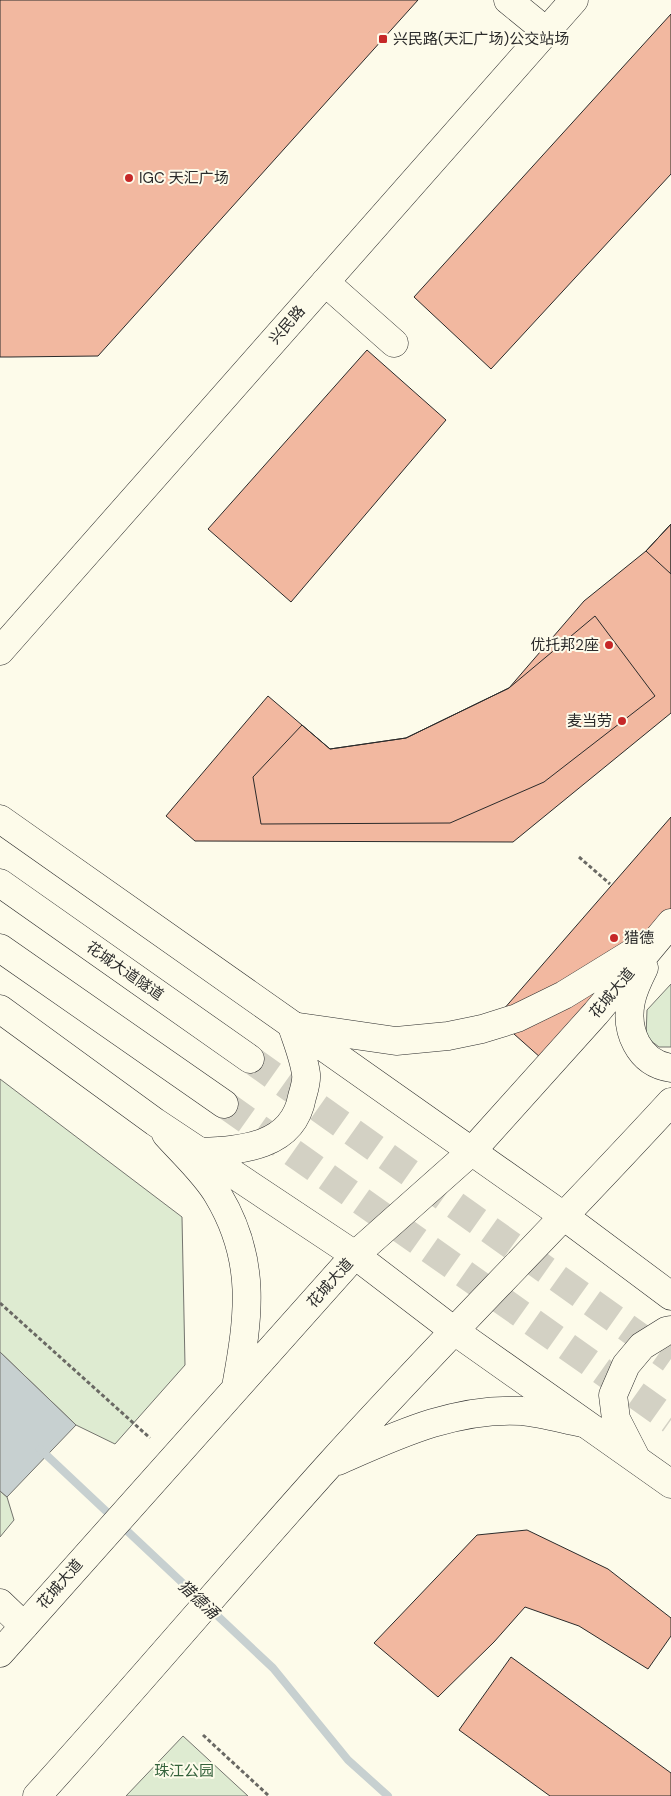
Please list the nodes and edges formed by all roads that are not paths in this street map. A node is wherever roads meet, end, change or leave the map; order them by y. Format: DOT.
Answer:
graph roads {
  1 [pos="508,0"];
  2 [pos="574,0"];
  3 [pos="546,31"];
  4 [pos="325,282"];
  5 [pos="394,343"];
  6 [pos="0,650"];
  7 [pos="0,819"];
  8 [pos="0,883"];
  9 [pos="666,930"];
  10 [pos="0,948"];
  11 [pos="0,1009"];
  12 [pos="292,1026"];
  13 [pos="250,1059"];
  14 [pos="671,1068"];
  15 [pos="671,1102"];
  16 [pos="224,1104"];
  17 [pos="155,1122"];
  18 [pos="201,1152"];
  19 [pos="471,1152"];
  20 [pos="565,1217"];
  21 [pos="355,1255"];
  22 [pos="671,1296"];
  23 [pos="454,1330"];
  24 [pos="671,1330"];
  25 [pos="236,1387"];
  26 [pos="583,1423"];
  27 [pos="638,1461"];
  28 [pos="330,1464"];
  29 [pos="671,1484"];
  30 [pos="0,1603"];
  31 [pos="24,1626"];
  32 [pos="0,1653"];
  33 [pos="37,1796"];
  1 -- 3 [label="main road"];
  2 -- 3 [label="main road, 兴民路"];
  3 -- 4 [label="main road, 兴民路"];
  4 -- 5 [label="main road"];
  4 -- 6 [label="main road, 兴民路"];
  7 -- 12 [label="main road"];
  8 -- 13 [label="main road, 花城大道隧道"];
  9 -- 12 [label="main road"];
  9 -- 14 [label="main road"];
  9 -- 19 [label="main road, 花城大道"];
  10 -- 16 [label="main road"];
  11 -- 17 [label="main road"];
  12 -- 18 [label="main road"];
  12 -- 19 [label="main road"];
  15 -- 20 [label="main road"];
  17 -- 18 [label="main road"];
  17 -- 25 [label="main road"];
  18 -- 21 [label="main road"];
  19 -- 20 [label="main road"];
  19 -- 21 [label="main road, 花城大道"];
  20 -- 22 [label="main road"];
  20 -- 23 [label="main road"];
  21 -- 23 [label="main road"];
  21 -- 25 [label="main road, 花城大道"];
  23 -- 26 [label="main road"];
  23 -- 28 [label="main road"];
  24 -- 27 [label="main road"];
  25 -- 31 [label="main road, 花城大道"];
  26 -- 27 [label="main road"];
  26 -- 28 [label="main road"];
  27 -- 29 [label="main road"];
  28 -- 33 [label="main road"];
  30 -- 31 [label="main road"];
  31 -- 32 [label="main road, 花城大道"];
}
